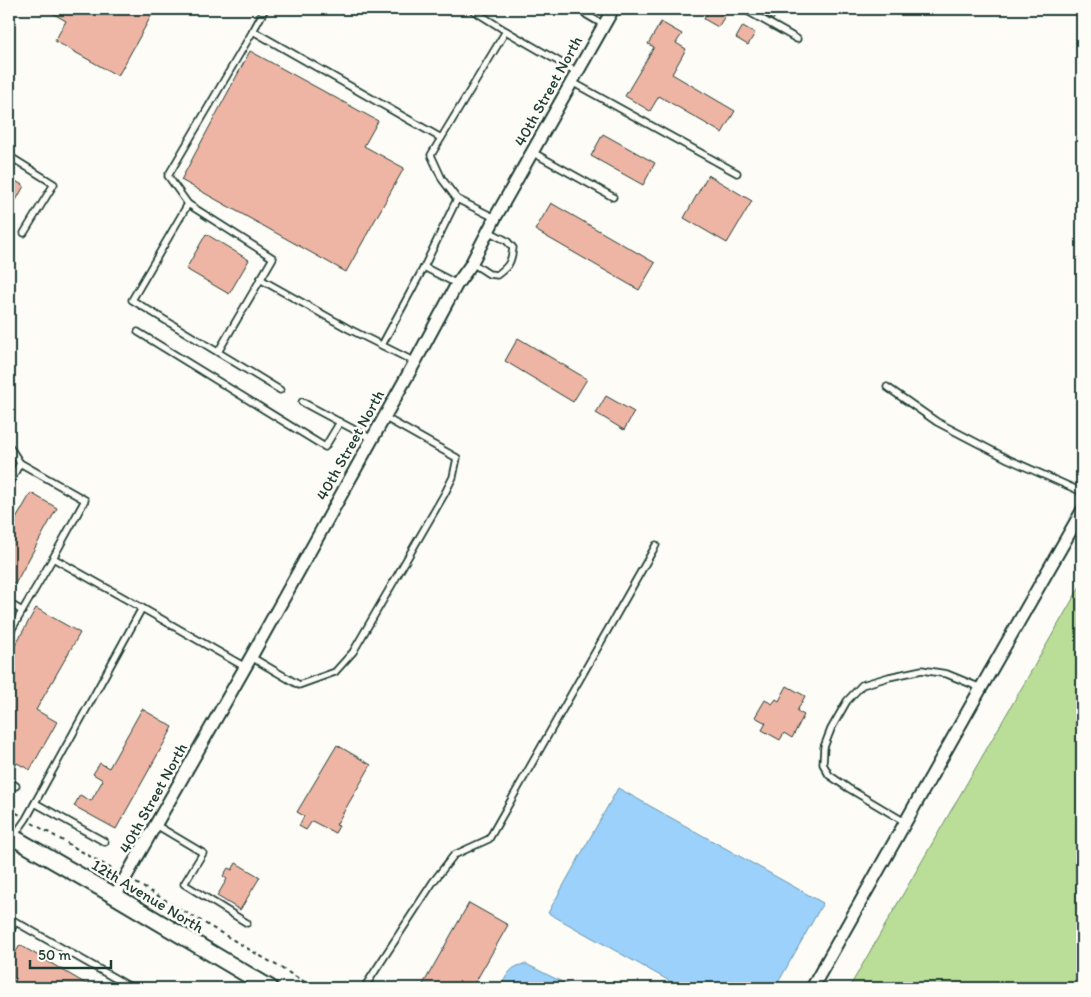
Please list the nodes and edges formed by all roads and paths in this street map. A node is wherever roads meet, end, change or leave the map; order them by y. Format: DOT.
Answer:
graph roads {
  1 [pos="265,9"];
  2 [pos="470,9"];
  3 [pos="580,9"];
  4 [pos="613,9"];
  5 [pos="744,9"];
  6 [pos="604,25"];
  7 [pos="253,31"];
  8 [pos="506,31"];
  9 [pos="797,39"];
  10 [pos="575,77"];
  11 [pos="441,138"];
  12 [pos="532,152"];
  13 [pos="9,156"];
  14 [pos="737,173"];
  15 [pos="613,197"];
  16 [pos="457,199"];
  17 [pos="188,204"];
  18 [pos="495,218"];
  19 [pos="488,231"];
  20 [pos="24,233"];
  21 [pos="472,263"];
  22 [pos="424,267"];
  23 [pos="260,279"];
  24 [pos="457,284"];
  25 [pos="138,332"];
  26 [pos="382,345"];
  27 [pos="218,352"];
  28 [pos="415,362"];
  29 [pos="887,387"];
  30 [pos="280,390"];
  31 [pos="302,402"];
  32 [pos="384,418"];
  33 [pos="340,422"];
  34 [pos="372,438"];
  35 [pos="9,446"];
  36 [pos="20,464"];
  37 [pos="9,484"];
  38 [pos="1082,492"];
  39 [pos="1082,511"];
  40 [pos="656,545"];
  41 [pos="53,558"];
  42 [pos="9,604"];
  43 [pos="142,608"];
  44 [pos="22,611"];
  45 [pos="9,634"];
  46 [pos="248,662"];
  47 [pos="981,688"];
  48 [pos="9,781"];
  49 [pos="16,786"];
  50 [pos="35,803"];
  51 [pos="9,809"];
  52 [pos="26,819"];
  53 [pos="905,822"];
  54 [pos="156,825"];
  55 [pos="11,836"];
  56 [pos="105,842"];
  57 [pos="126,878"];
  58 [pos="115,896"];
  59 [pos="9,918"];
  60 [pos="15,922"];
  61 [pos="247,923"];
  62 [pos="9,934"];
  63 [pos="132,988"];
  64 [pos="270,988"];
  65 [pos="315,988"];
  66 [pos="364,988"];
  67 [pos="812,988"];
  1 -- 7 [label="lane"];
  2 -- 8 [label="lane"];
  3 -- 6 [label="lane"];
  4 -- 6 [label="street, 40th Street North"];
  5 -- 9 [label="lane"];
  6 -- 10 [label="street, 40th Street North"];
  7 -- 11 [label="lane"];
  7 -- 17 [label="lane"];
  8 -- 10 [label="lane"];
  8 -- 11 [label="lane"];
  10 -- 12 [label="street, 40th Street North"];
  10 -- 14 [label="lane"];
  11 -- 16 [label="lane"];
  12 -- 15 [label="lane"];
  12 -- 18 [label="street, 40th Street North"];
  13 -- 20 [label="lane"];
  16 -- 18 [label="lane"];
  16 -- 22 [label="lane"];
  17 -- 23 [label="lane"];
  17 -- 27 [label="lane"];
  18 -- 19 [label="street, 40th Street North"];
  19 -- 21 [label="street, 40th Street North"];
  19 -- 21 [label="lane"];
  21 -- 24 [label="street, 40th Street North"];
  22 -- 24 [label="lane"];
  22 -- 26 [label="lane"];
  23 -- 26 [label="lane"];
  23 -- 27 [label="lane"];
  24 -- 28 [label="street, 40th Street North"];
  25 -- 33 [label="lane"];
  26 -- 28 [label="lane"];
  27 -- 30 [label="lane"];
  28 -- 32 [label="street, 40th Street North"];
  29 -- 38 [label="lane"];
  31 -- 33 [label="lane"];
  32 -- 34 [label="street, 40th Street North"];
  32 -- 46 [label="lane"];
  33 -- 34 [label="lane"];
  34 -- 46 [label="street, 40th Street North"];
  35 -- 36 [label="lane"];
  36 -- 37 [label="lane"];
  36 -- 41 [label="lane"];
  39 -- 47 [label="street"];
  40 -- 66 [label="lane"];
  41 -- 43 [label="lane"];
  41 -- 44 [label="lane"];
  42 -- 44 [label="lane"];
  43 -- 46 [label="lane"];
  43 -- 50 [label="lane"];
  44 -- 45 [label="lane"];
  46 -- 54 [label="street, 40th Street North"];
  47 -- 53 [label="street"];
  47 -- 53 [label="lane"];
  48 -- 49 [label="lane"];
  50 -- 52 [label="lane"];
  50 -- 56 [label="lane"];
  51 -- 52 [label="path"];
  52 -- 55 [label="lane"];
  52 -- 57 [label="path"];
  53 -- 67 [label="street"];
  54 -- 57 [label="street, 40th Street North"];
  54 -- 61 [label="lane"];
  55 -- 58 [label="main road, 12th Avenue North"];
  57 -- 58 [label="street, 40th Street North"];
  57 -- 65 [label="path"];
  58 -- 64 [label="main road, 12th Avenue North"];
  59 -- 60 [label="lane"];
  60 -- 62 [label="lane"];
  60 -- 63 [label="lane"];
}
